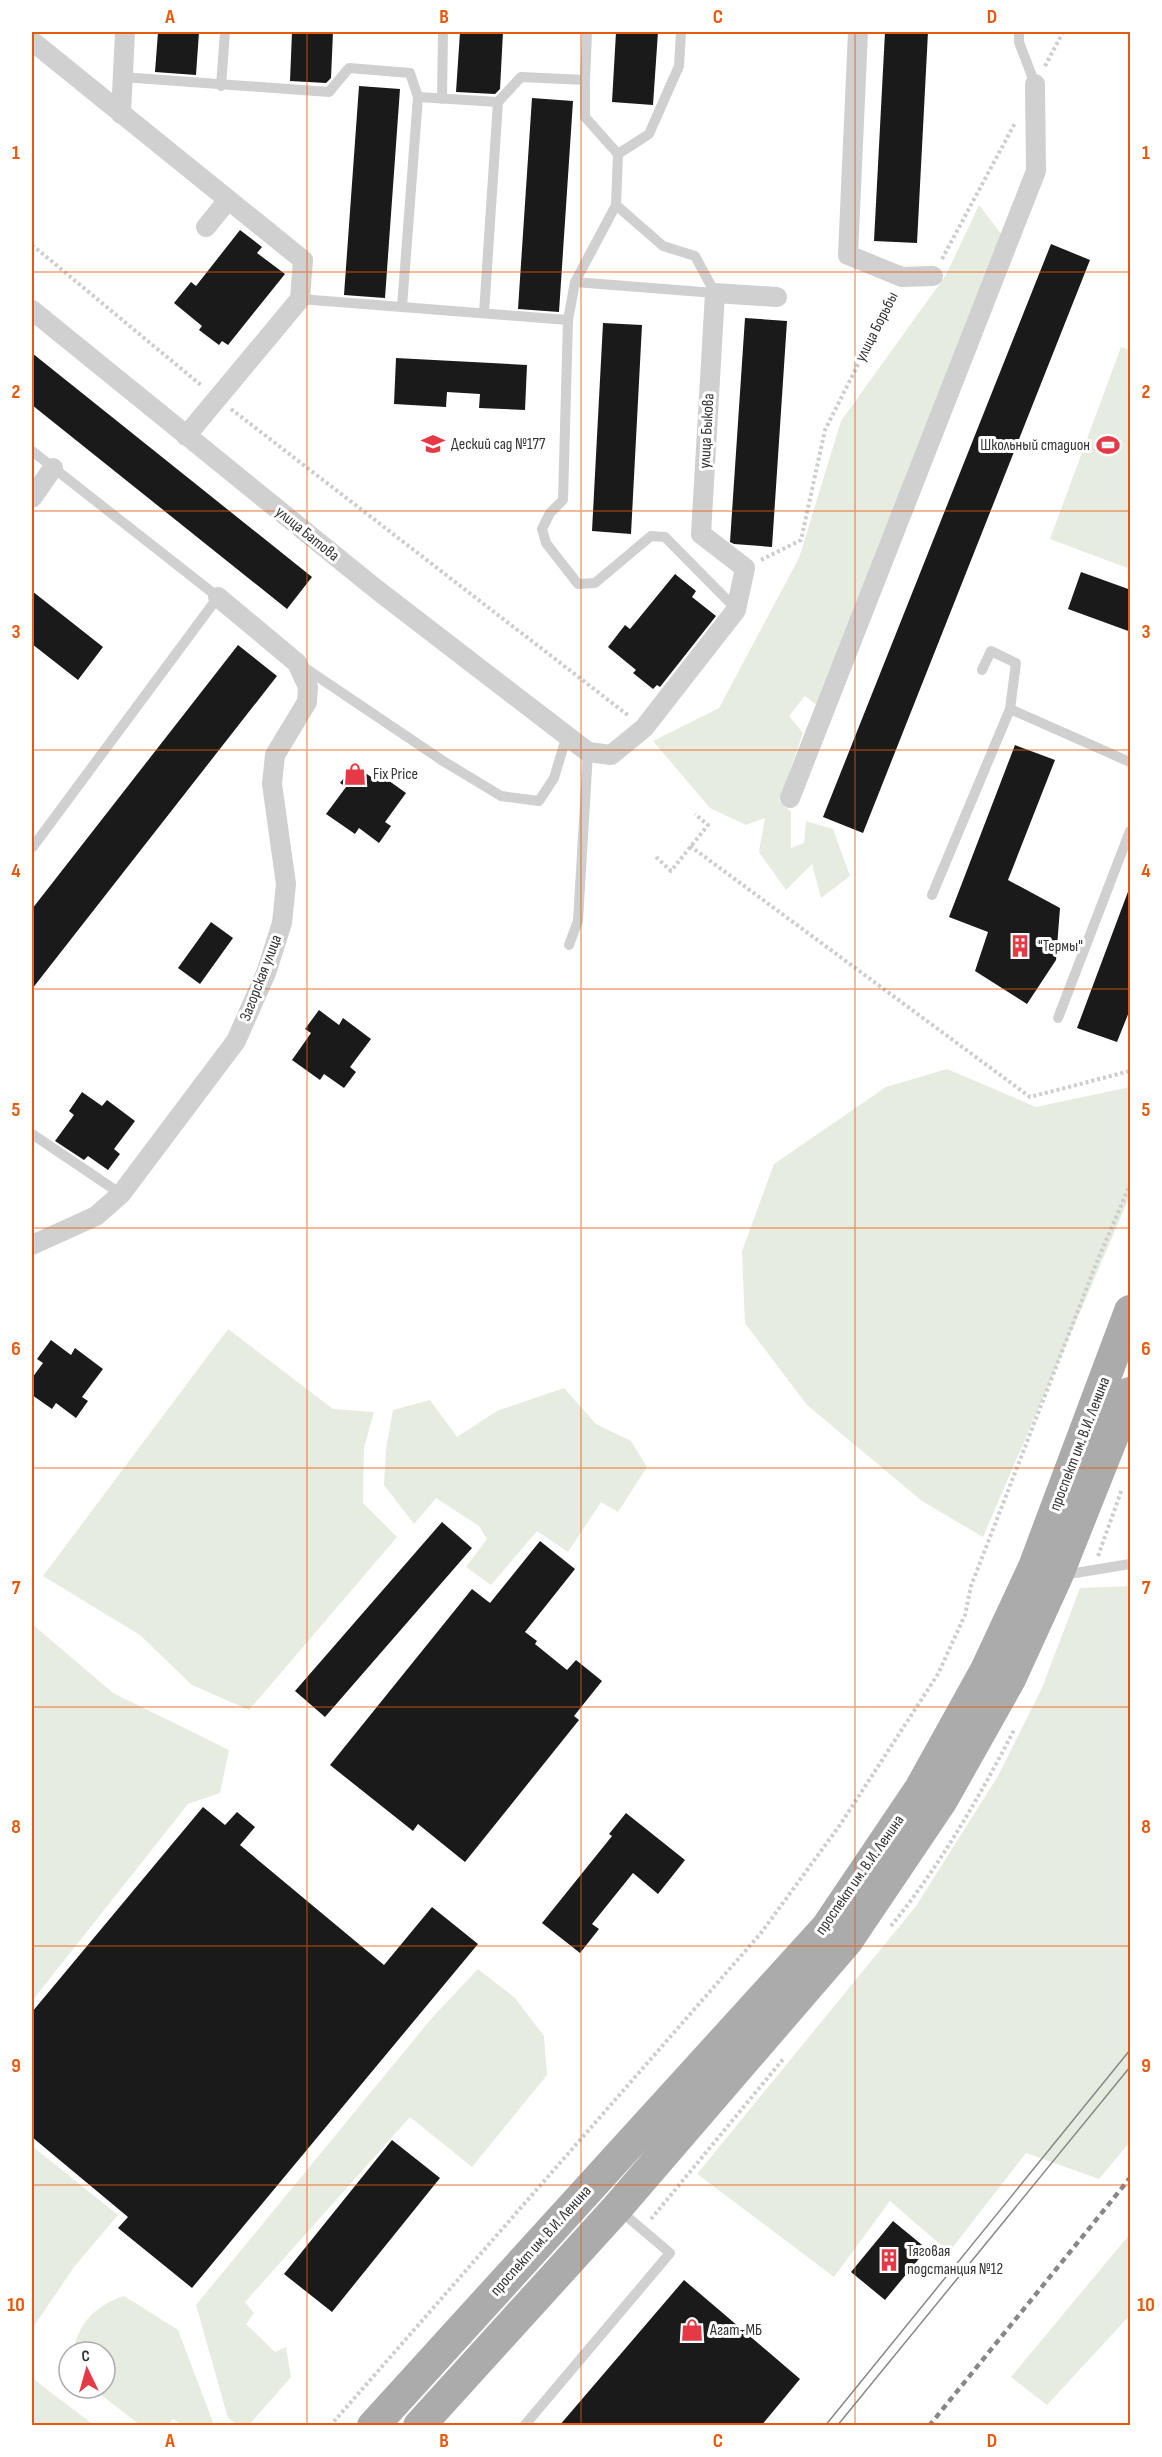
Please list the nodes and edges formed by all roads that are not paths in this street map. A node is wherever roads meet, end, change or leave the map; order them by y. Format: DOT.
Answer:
graph roads {
  1 [pos="125,32"];
  2 [pos="225,32"];
  3 [pos="443,32"];
  4 [pos="588,32"];
  5 [pos="681,32"];
  6 [pos="858,32"];
  7 [pos="1019,32"];
  8 [pos="32,41"];
  9 [pos="122,77"];
  10 [pos="585,80"];
  11 [pos="1035,84"];
  12 [pos="221,86"];
  13 [pos="418,97"];
  14 [pos="442,99"];
  15 [pos="498,102"];
  16 [pos="121,114"];
  17 [pos="618,154"];
  18 [pos="228,200"];
  19 [pos="616,205"];
  20 [pos="206,227"];
  21 [pos="933,276"];
  22 [pos="575,282"];
  23 [pos="715,293"];
  24 [pos="777,297"];
  25 [pos="300,299"];
  26 [pos="402,307"];
  27 [pos="32,310"];
  28 [pos="484,313"];
  29 [pos="568,320"];
  30 [pos="186,436"];
  31 [pos="32,451"];
  32 [pos="53,468"];
  33 [pos="32,498"];
  34 [pos="218,597"];
  35 [pos="736,610"];
  36 [pos="297,663"];
  37 [pos="982,670"];
  38 [pos="1010,709"];
  39 [pos="567,735"];
  40 [pos="588,752"];
  41 [pos="1131,762"];
  42 [pos="790,798"];
  43 [pos="1131,831"];
  44 [pos="32,848"];
  45 [pos="932,895"];
  46 [pos="570,945"];
  47 [pos="1058,1018"];
  48 [pos="32,1134"];
  49 [pos="121,1194"];
  50 [pos="32,1245"];
  51 [pos="1131,1311"];
  52 [pos="1131,1393"];
  53 [pos="1131,1564"];
  54 [pos="1057,1576"];
  55 [pos="617,2208"];
  56 [pos="419,2425"];
  57 [pos="372,2426"];
  58 [pos="524,2426"];
  1 -- 9 [label="street"];
  2 -- 12 [label="lane"];
  3 -- 14 [label="lane"];
  4 -- 10 [label="lane"];
  5 -- 17 [label="lane"];
  6 -- 21 [label="street, улица Борьбы"];
  7 -- 11 [label="lane"];
  8 -- 16 [label="street"];
  9 -- 12 [label="lane"];
  9 -- 16 [label="street"];
  10 -- 15 [label="lane"];
  10 -- 17 [label="lane"];
  11 -- 42 [label="street"];
  12 -- 13 [label="lane"];
  13 -- 14 [label="lane"];
  13 -- 26 [label="lane"];
  14 -- 15 [label="lane"];
  15 -- 28 [label="lane"];
  16 -- 18 [label="street"];
  17 -- 19 [label="lane"];
  18 -- 20 [label="street"];
  18 -- 25 [label="street"];
  19 -- 22 [label="lane"];
  19 -- 23 [label="lane"];
  22 -- 23 [label="lane"];
  22 -- 29 [label="lane"];
  23 -- 24 [label="street"];
  23 -- 35 [label="street, улица Быкова"];
  25 -- 26 [label="lane"];
  25 -- 30 [label="street"];
  26 -- 28 [label="lane"];
  27 -- 30 [label="street, улица Батова"];
  28 -- 29 [label="lane"];
  29 -- 35 [label="lane"];
  30 -- 39 [label="street, улица Батова"];
  31 -- 32 [label="lane"];
  32 -- 33 [label="street"];
  32 -- 34 [label="lane"];
  34 -- 36 [label="street, Загорская улица"];
  34 -- 44 [label="lane"];
  35 -- 40 [label="street"];
  36 -- 39 [label="lane"];
  36 -- 49 [label="street, Загорская улица"];
  37 -- 38 [label="lane"];
  38 -- 41 [label="lane"];
  38 -- 45 [label="lane"];
  39 -- 40 [label="street, улица Батова"];
  40 -- 46 [label="lane"];
  43 -- 47 [label="lane"];
  48 -- 49 [label="lane"];
  49 -- 50 [label="street, Загорская улица"];
  51 -- 57 [label="main road, проспект им. В.И. Ленина"];
  52 -- 54 [label="main road, проспект им. В.И. Ленина"];
  53 -- 54 [label="lane"];
  54 -- 55 [label="main road, проспект им. В.И. Ленина"];
  55 -- 56 [label="main road, проспект им. В.И. Ленина"];
  55 -- 58 [label="lane"];
}
